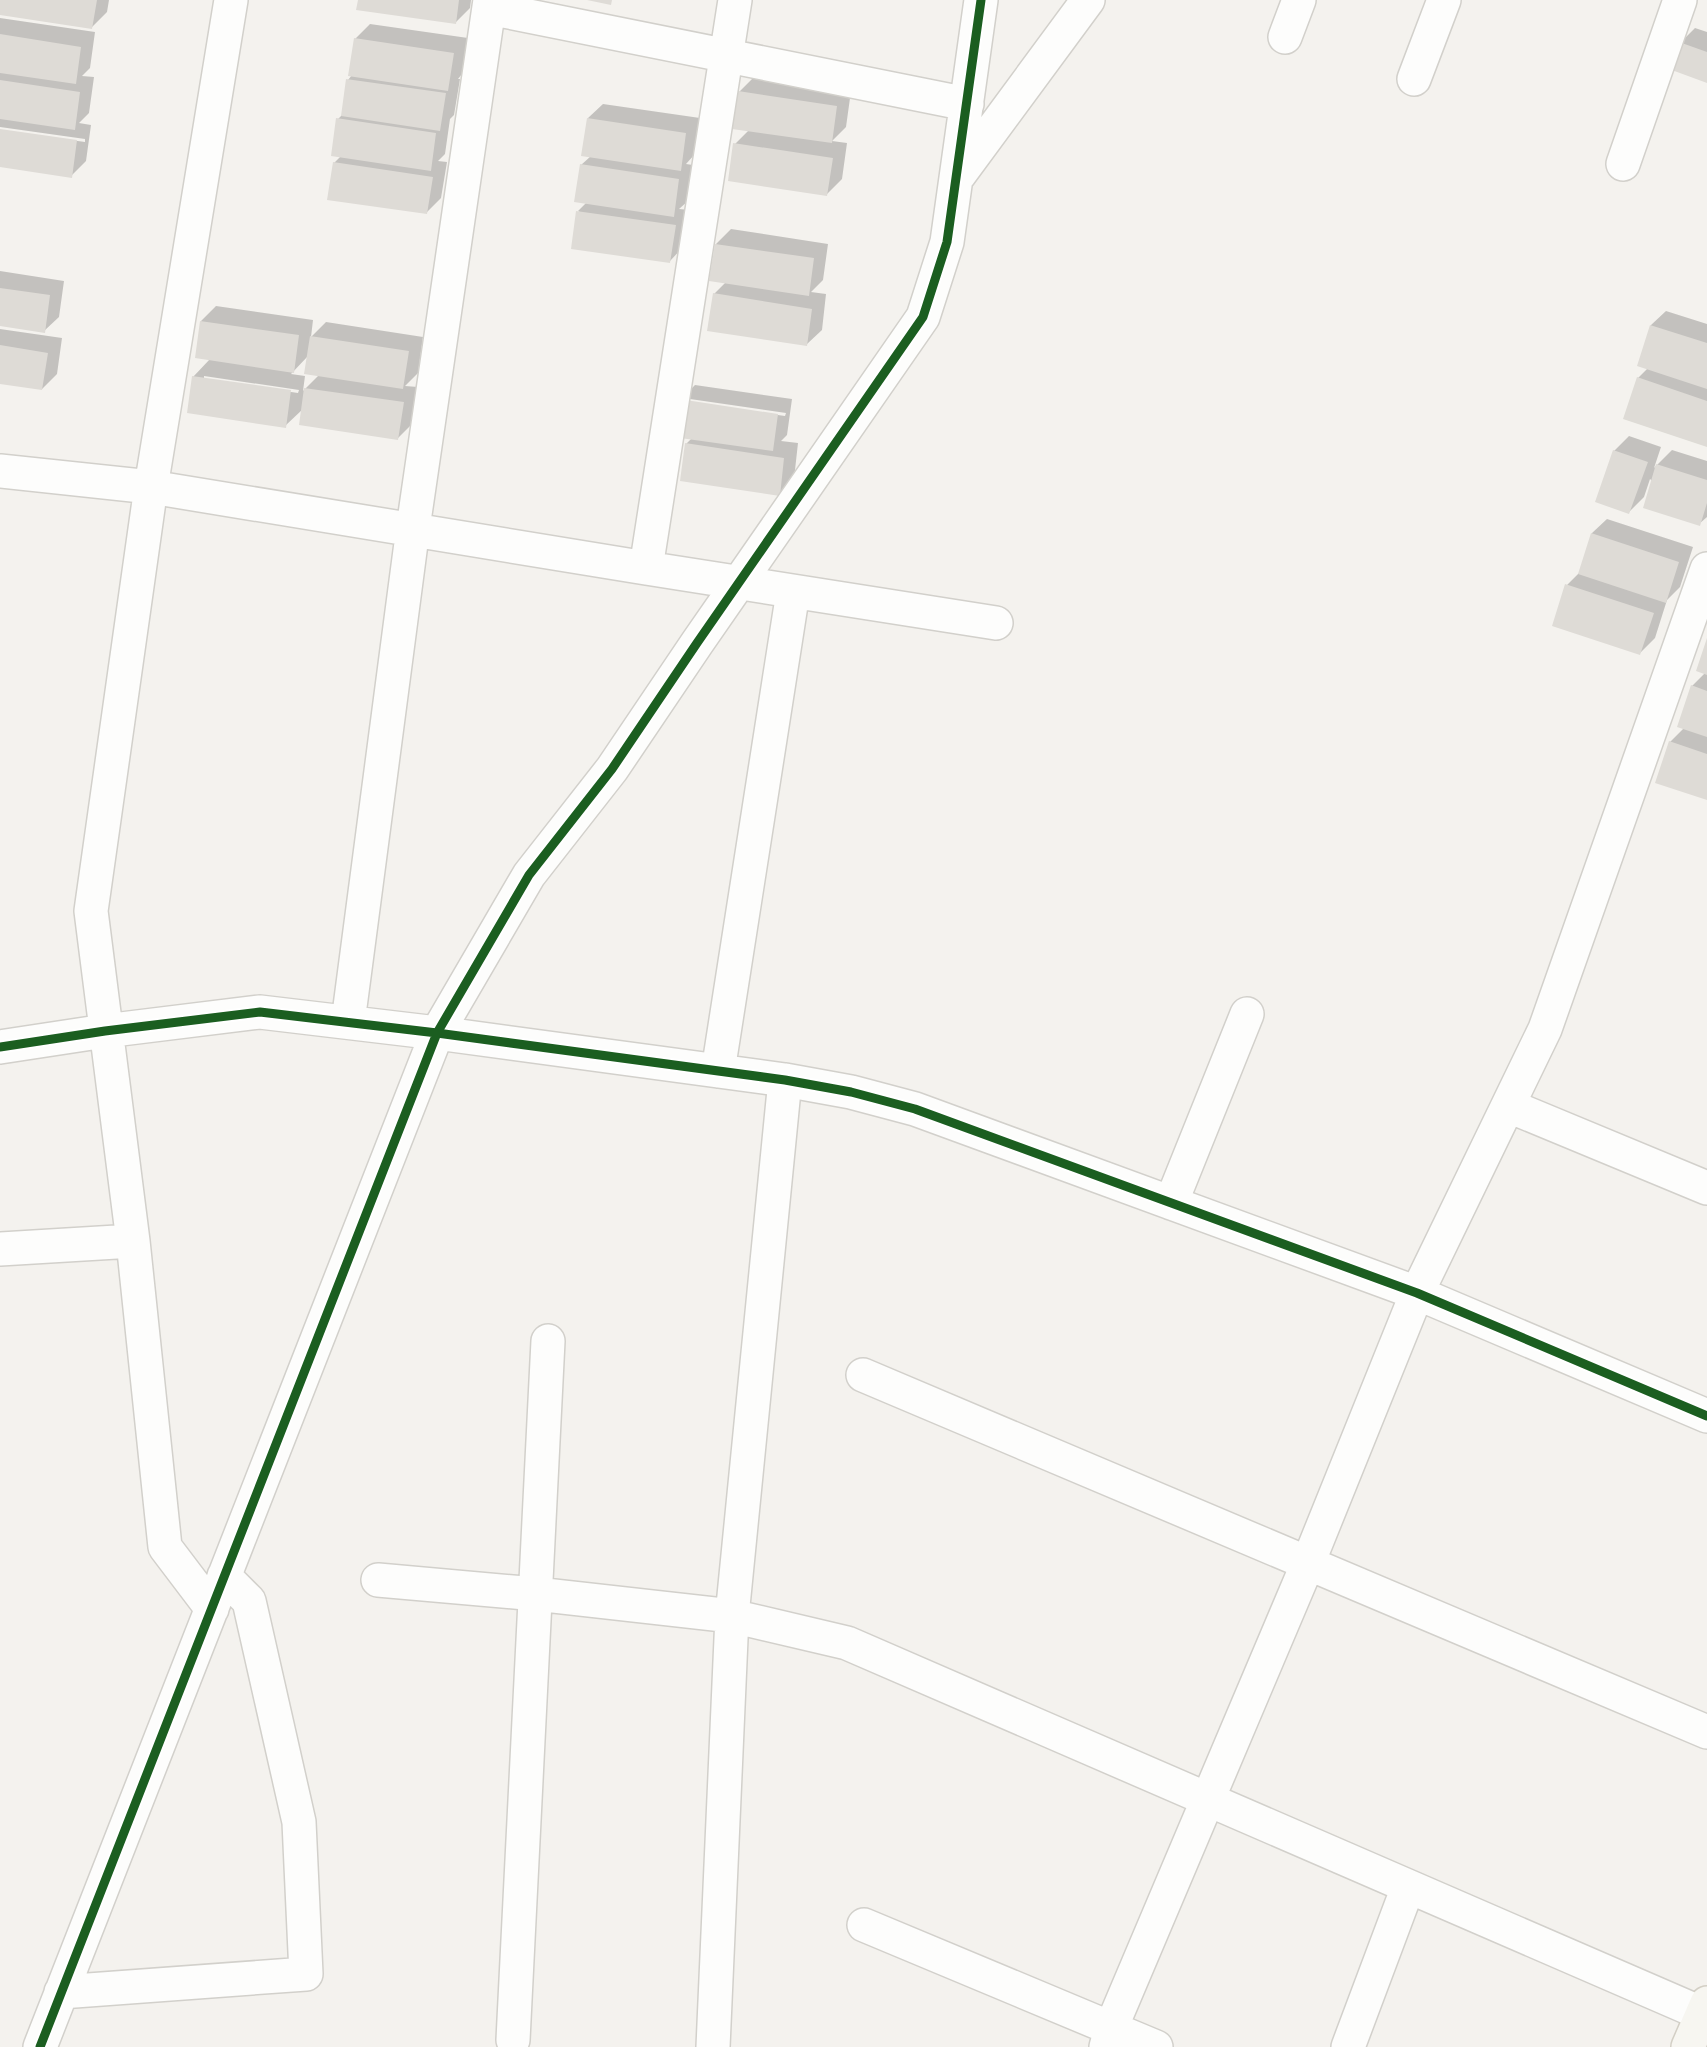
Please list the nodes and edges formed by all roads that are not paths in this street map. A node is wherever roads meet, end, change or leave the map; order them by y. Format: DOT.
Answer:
graph roads {
  1 [pos="231,0"];
  2 [pos="735,0"];
  3 [pos="981,0"];
  4 [pos="1088,0"];
  5 [pos="1299,0"];
  6 [pos="1444,0"];
  7 [pos="1680,0"];
  8 [pos="490,4"];
  9 [pos="1285,37"];
  10 [pos="728,56"];
  11 [pos="1414,79"];
  12 [pos="967,104"];
  13 [pos="1623,164"];
  14 [pos="957,178"];
  15 [pos="0,471"];
  16 [pos="151,487"];
  17 [pos="413,528"];
  18 [pos="646,567"];
  19 [pos="1707,569"];
  20 [pos="739,582"];
  21 [pos="793,592"];
  22 [pos="996,623"];
  23 [pos="1247,1014"];
  24 [pos="348,1022"];
  25 [pos="105,1031"];
  26 [pos="437,1033"];
  27 [pos="0,1047"];
  28 [pos="718,1071"];
  29 [pos="785,1080"];
  30 [pos="1509,1106"];
  31 [pos="1707,1188"];
  32 [pos="1171,1203"];
  33 [pos="133,1241"];
  34 [pos="0,1249"];
  35 [pos="1417,1293"];
  36 [pos="548,1341"];
  37 [pos="863,1375"];
  38 [pos="1707,1416"];
  39 [pos="1308,1563"];
  40 [pos="224,1576"];
  41 [pos="378,1580"];
  42 [pos="536,1594"];
  43 [pos="212,1609"];
  44 [pos="732,1617"];
  45 [pos="1707,1732"];
  46 [pos="1207,1799"];
  47 [pos="1408,1887"];
  48 [pos="864,1925"];
  49 [pos="62,1992"];
  50 [pos="1705,2009"];
  51 [pos="1108,2038"];
  52 [pos="513,2040"];
  53 [pos="40,2047"];
  54 [pos="713,2047"];
  55 [pos="1156,2047"];
  56 [pos="1348,2047"];
  57 [pos="1688,2047"];
  1 -- 16 [label="street"];
  2 -- 10 [label="street"];
  3 -- 12 [label="street"];
  4 -- 14 [label="street"];
  5 -- 9 [label="street"];
  6 -- 11 [label="street"];
  7 -- 13 [label="street"];
  8 -- 10 [label="street"];
  8 -- 17 [label="street"];
  10 -- 12 [label="street"];
  10 -- 18 [label="street"];
  12 -- 14 [label="street"];
  14 -- 20 [label="street"];
  15 -- 16 [label="street"];
  16 -- 17 [label="street"];
  16 -- 25 [label="street"];
  17 -- 18 [label="street"];
  17 -- 24 [label="street"];
  18 -- 20 [label="street"];
  19 -- 30 [label="street"];
  20 -- 21 [label="street"];
  20 -- 26 [label="street"];
  21 -- 22 [label="street"];
  21 -- 28 [label="street"];
  23 -- 32 [label="street"];
  24 -- 25 [label="street"];
  24 -- 26 [label="street"];
  25 -- 27 [label="street"];
  25 -- 33 [label="street"];
  26 -- 28 [label="street"];
  26 -- 40 [label="street"];
  28 -- 29 [label="street"];
  29 -- 32 [label="street"];
  29 -- 44 [label="street"];
  30 -- 31 [label="street"];
  30 -- 35 [label="street"];
  32 -- 35 [label="street"];
  33 -- 34 [label="street"];
  33 -- 43 [label="street"];
  35 -- 38 [label="street"];
  35 -- 39 [label="street"];
  36 -- 42 [label="street"];
  37 -- 39 [label="street"];
  39 -- 45 [label="street"];
  39 -- 46 [label="street"];
  40 -- 43 [label="street"];
  40 -- 49 [label="street"];
  41 -- 42 [label="street"];
  42 -- 44 [label="street"];
  42 -- 52 [label="street"];
  43 -- 49 [label="street"];
  44 -- 46 [label="street"];
  44 -- 54 [label="street"];
  46 -- 47 [label="street"];
  46 -- 51 [label="street"];
  47 -- 50 [label="street"];
  47 -- 56 [label="street"];
  48 -- 51 [label="street"];
  49 -- 53 [label="street"];
  50 -- 57 [label="main road"];
  51 -- 55 [label="street"];
}
